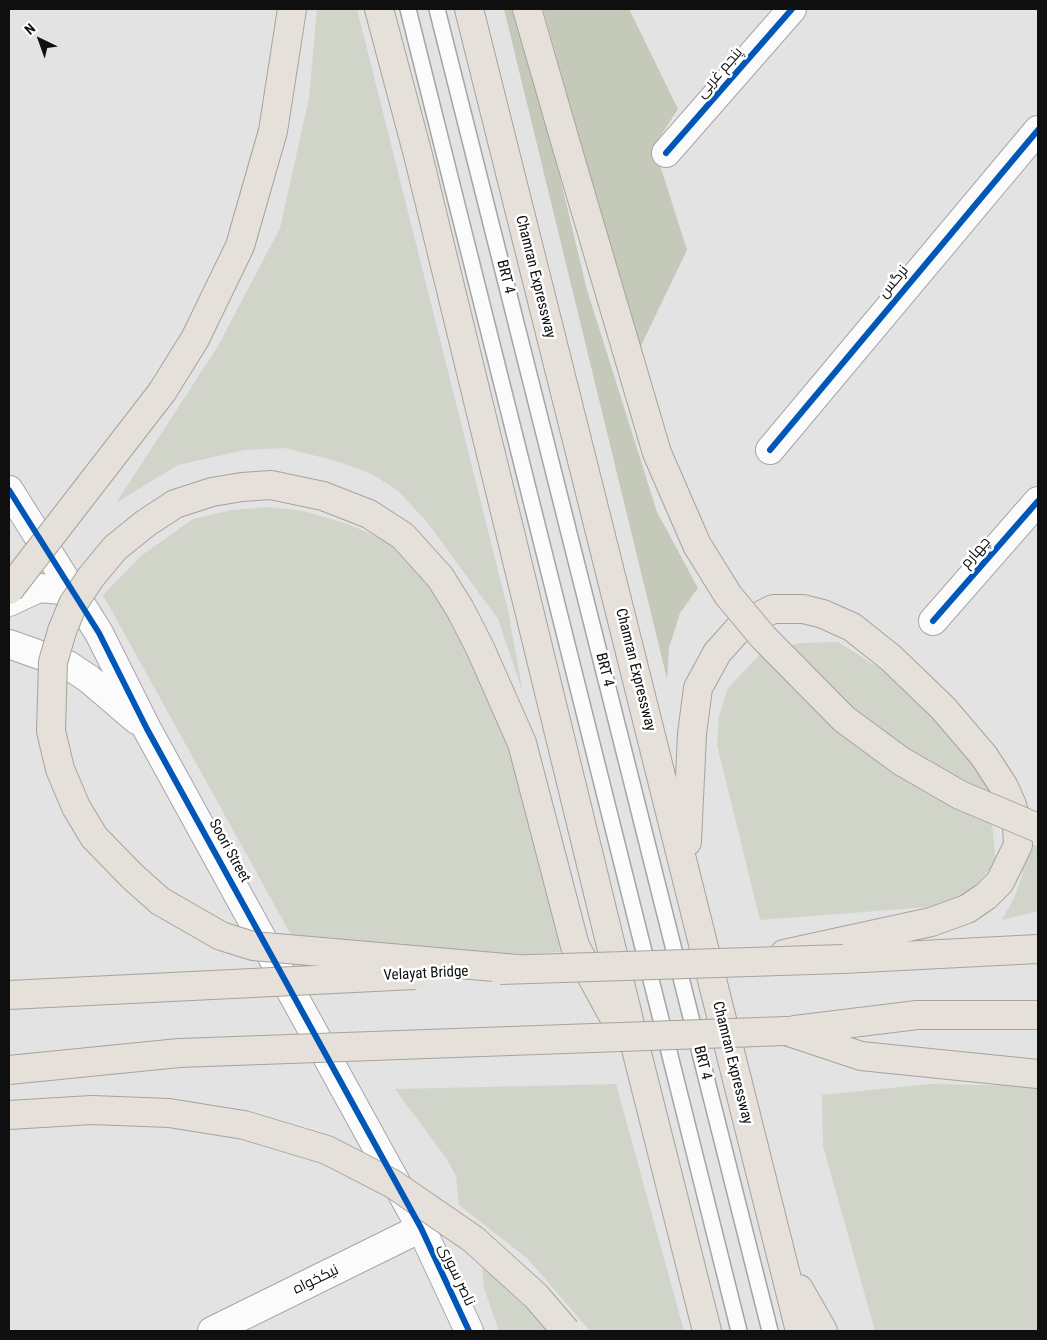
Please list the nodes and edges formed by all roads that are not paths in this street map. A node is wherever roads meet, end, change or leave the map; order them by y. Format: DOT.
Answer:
graph roads {
  1 [pos="292,9"];
  2 [pos="380,9"];
  3 [pos="408,9"];
  4 [pos="437,9"];
  5 [pos="469,9"];
  6 [pos="527,9"];
  7 [pos="792,9"];
  8 [pos="1038,130"];
  9 [pos="666,153"];
  10 [pos="770,450"];
  11 [pos="9,490"];
  12 [pos="1038,501"];
  13 [pos="9,590"];
  14 [pos="73,591"];
  15 [pos="9,602"];
  16 [pos="933,621"];
  17 [pos="99,633"];
  18 [pos="9,644"];
  19 [pos="68,665"];
  20 [pos="147,728"];
  21 [pos="1038,828"];
  22 [pos="685,874"];
  23 [pos="1038,949"];
  24 [pos="745,962"];
  25 [pos="517,969"];
  26 [pos="9,995"];
  27 [pos="1038,1016"];
  28 [pos="786,1031"];
  29 [pos="640,1065"];
  30 [pos="9,1070"];
  31 [pos="1038,1074"];
  32 [pos="9,1115"];
  33 [pos="421,1228"];
  34 [pos="781,1259"];
  35 [pos="212,1331"];
  36 [pos="469,1331"];
  37 [pos="566,1331"];
  38 [pos="707,1331"];
  39 [pos="739,1331"];
  40 [pos="770,1331"];
  41 [pos="800,1331"];
  42 [pos="823,1331"];
  1 -- 13 [label="highway, bridge"];
  2 -- 29 [label="highway"];
  3 -- 39 [label="lane, BRT 4"];
  4 -- 40 [label="lane, BRT 4"];
  5 -- 22 [label="highway, Chamran Expressway"];
  6 -- 21 [label="highway, bridge"];
  7 -- 9 [label="street, پنجم غربی"];
  8 -- 10 [label="street, نرگس"];
  11 -- 14 [label="street, Soori Street"];
  12 -- 16 [label="street, چهارم"];
  14 -- 15 [label="street"];
  14 -- 17 [label="street, Soori Street"];
  17 -- 19 [label="street"];
  17 -- 20 [label="street, Soori Street"];
  18 -- 19 [label="street"];
  19 -- 20 [label="street"];
  20 -- 33 [label="street, Soori Street"];
  22 -- 24 [label="highway"];
  22 -- 34 [label="highway, Chamran Expressway"];
  23 -- 24 [label="highway, Velayat Bridge, bridge"];
  24 -- 25 [label="highway, Velayat Bridge, bridge"];
  25 -- 26 [label="highway, Velayat Bridge, bridge"];
  25 -- 29 [label="highway, bridge"];
  27 -- 28 [label="highway"];
  28 -- 30 [label="highway, bridge"];
  28 -- 31 [label="highway"];
  29 -- 38 [label="highway"];
  32 -- 37 [label="highway, bridge"];
  33 -- 35 [label="street, نیکخواه"];
  33 -- 36 [label="street, ناصر سوری"];
  34 -- 41 [label="highway, Chamran Expressway"];
  34 -- 42 [label="highway"];
}
